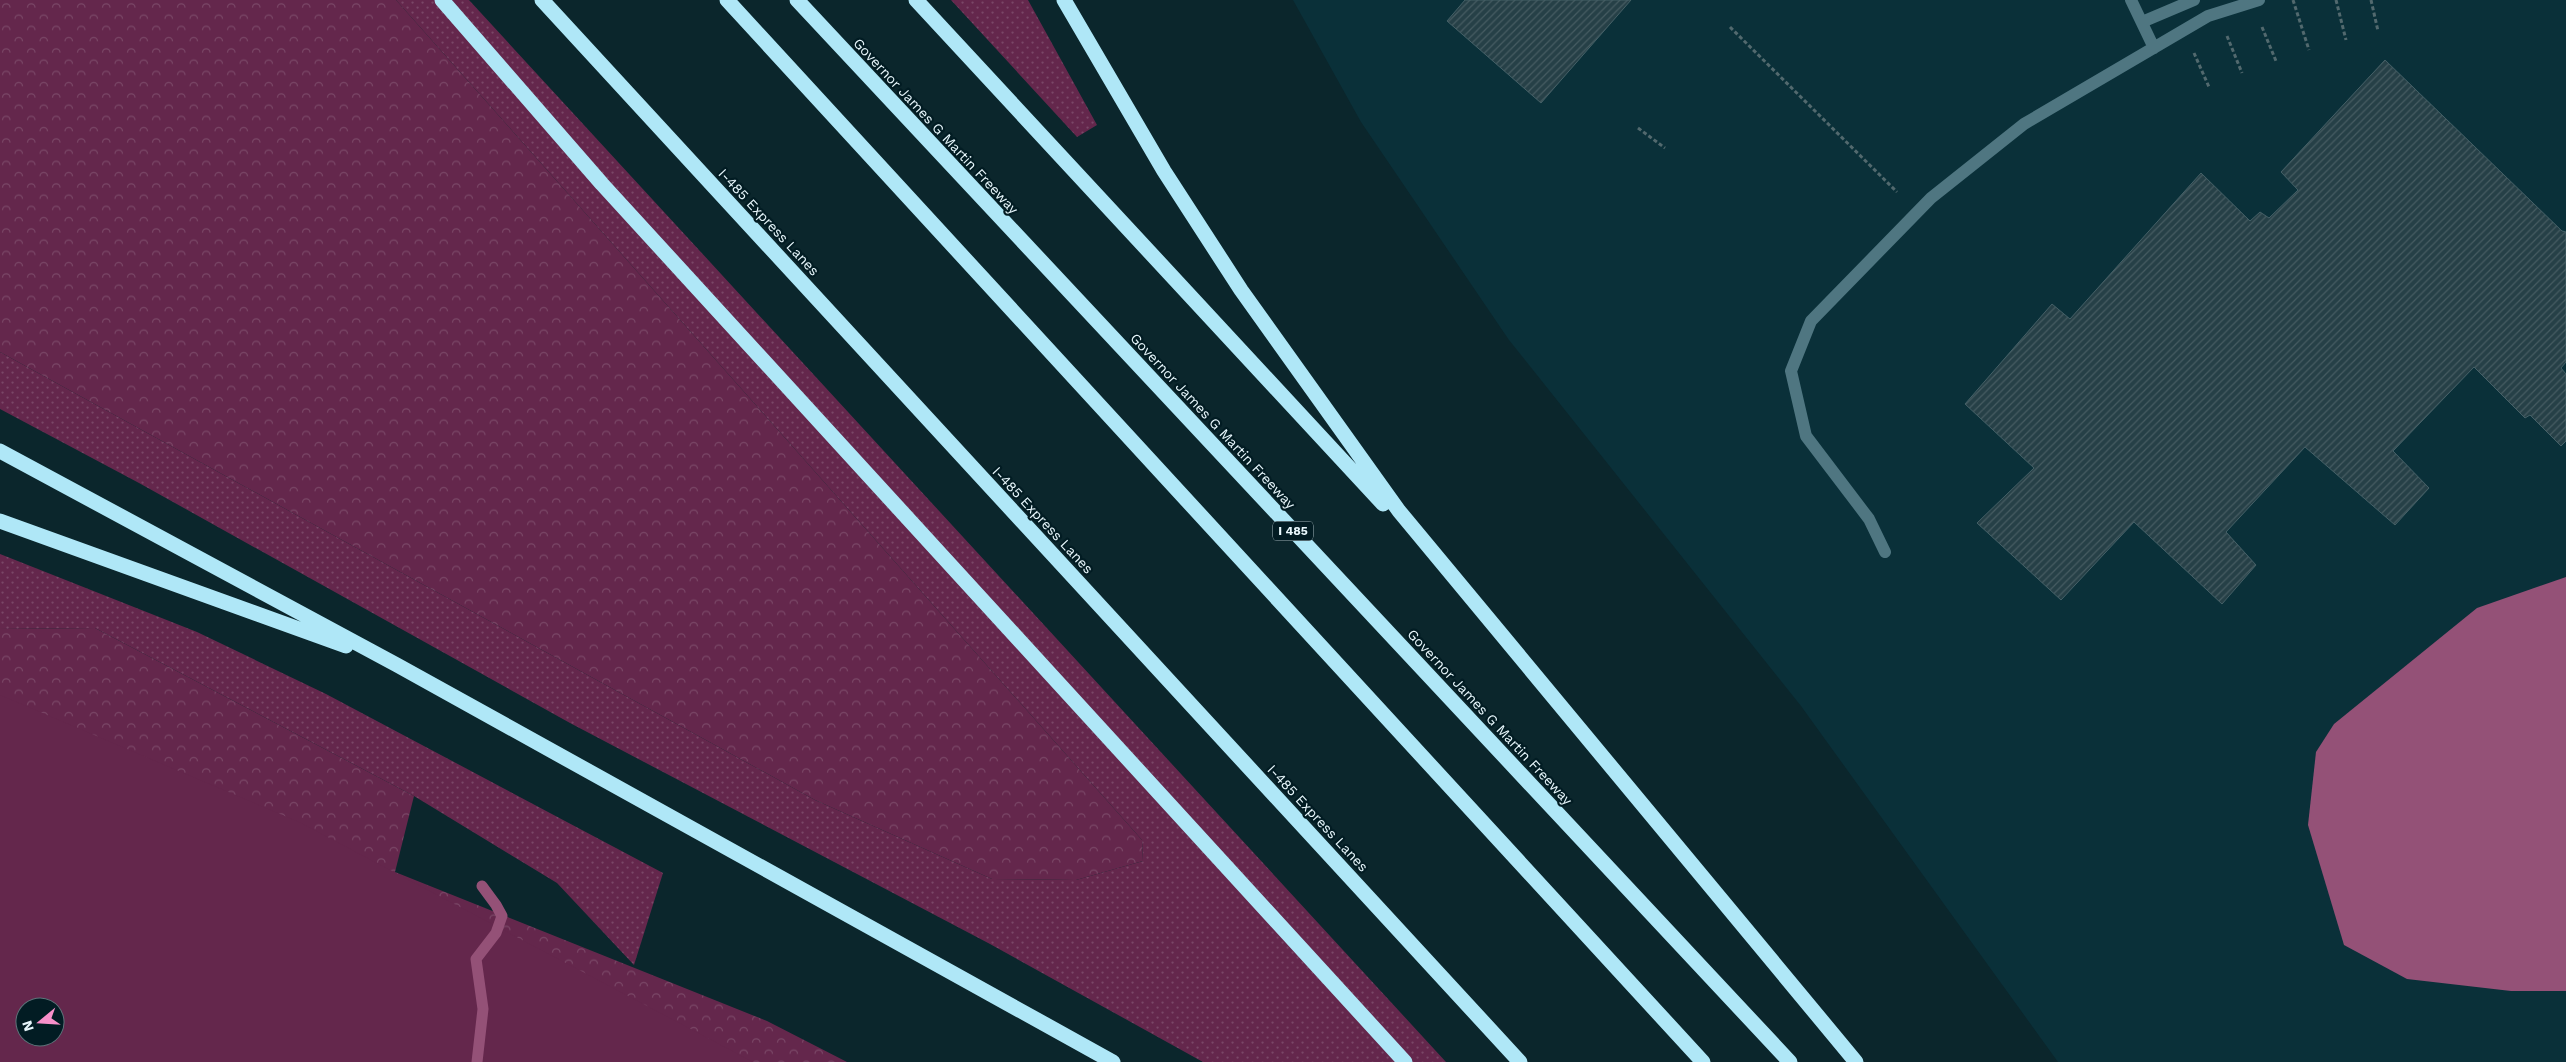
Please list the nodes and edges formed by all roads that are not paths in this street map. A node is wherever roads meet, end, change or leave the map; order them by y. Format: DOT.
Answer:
graph roads {
  1 [pos="442,0"];
  2 [pos="542,0"];
  3 [pos="728,0"];
  4 [pos="797,0"];
  5 [pos="916,0"];
  6 [pos="1064,0"];
  7 [pos="2131,0"];
  8 [pos="2194,0"];
  9 [pos="2256,1"];
  10 [pos="2142,22"];
  11 [pos="2154,48"];
  12 [pos="0,451"];
  13 [pos="0,521"];
  14 [pos="1885,552"];
  15 [pos="1488,616"];
  16 [pos="397,665"];
  17 [pos="1114,1062"];
  18 [pos="1406,1062"];
  19 [pos="1520,1062"];
  20 [pos="1703,1062"];
  21 [pos="1790,1062"];
  22 [pos="1856,1062"];
  1 -- 18 [label="highway"];
  2 -- 19 [label="highway, I-485 Express Lanes"];
  3 -- 20 [label="highway"];
  4 -- 21 [label="highway, Governor James G Martin Freeway / I 485"];
  5 -- 15 [label="highway"];
  6 -- 15 [label="highway"];
  7 -- 10 [label="lane"];
  8 -- 10 [label="lane"];
  9 -- 11 [label="lane"];
  10 -- 11 [label="lane"];
  11 -- 14 [label="lane"];
  12 -- 16 [label="highway"];
  13 -- 16 [label="highway"];
  15 -- 22 [label="highway"];
  16 -- 17 [label="highway"];
}
